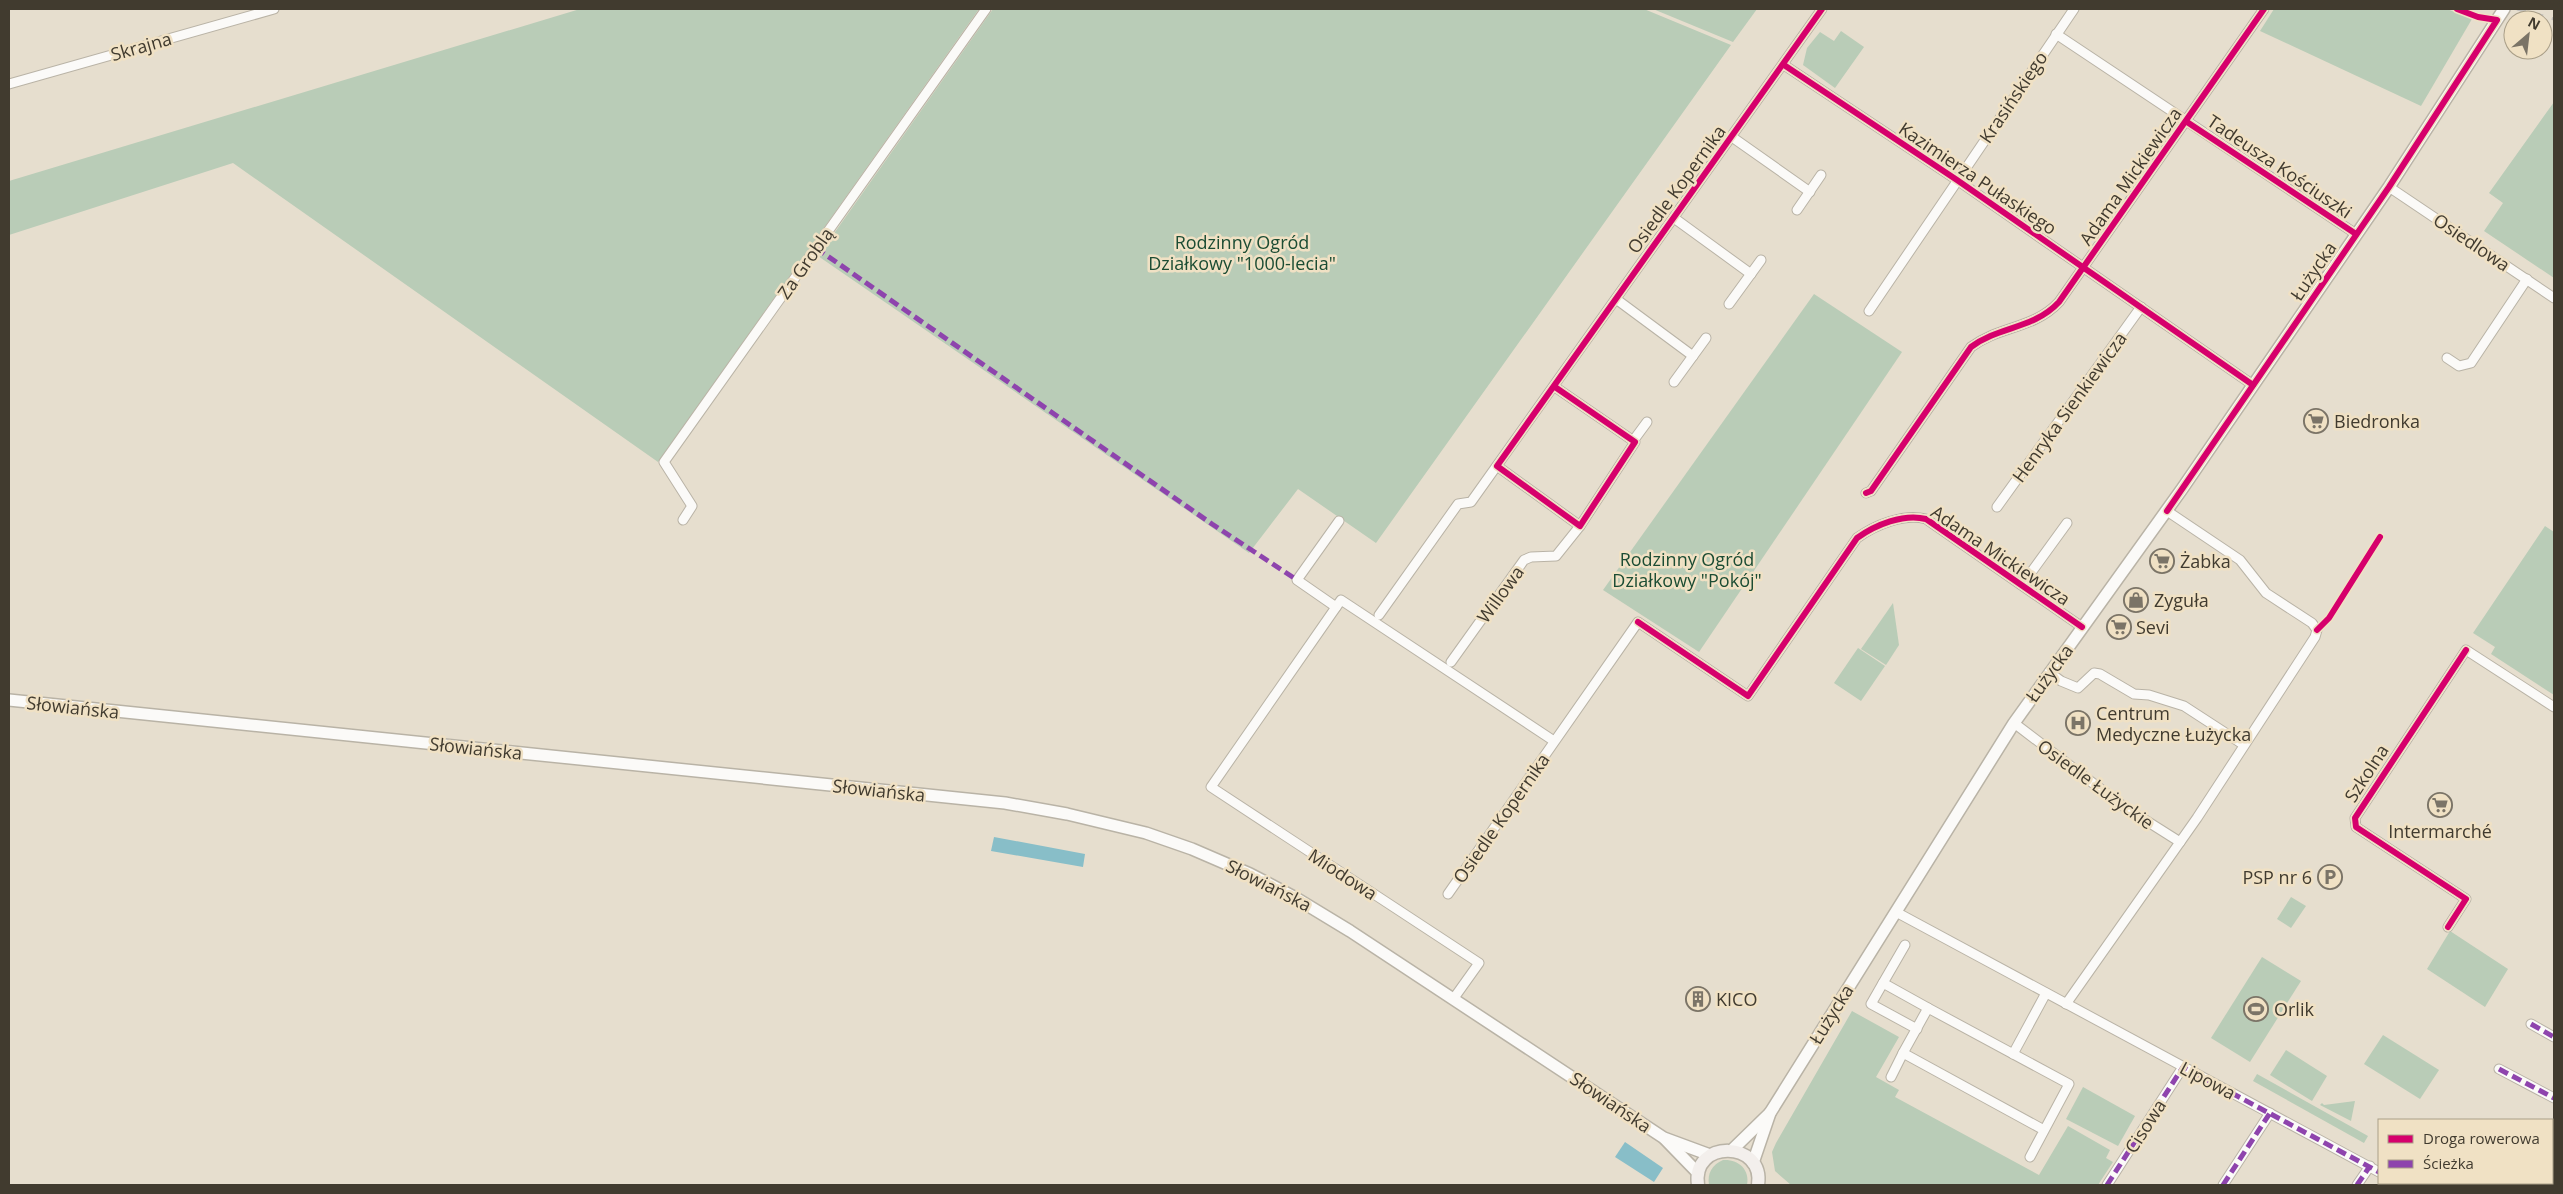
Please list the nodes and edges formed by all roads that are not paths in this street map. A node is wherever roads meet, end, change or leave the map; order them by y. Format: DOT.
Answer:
graph roads {
  1 [pos="274,9"];
  2 [pos="986,9"];
  3 [pos="1822,9"];
  4 [pos="2074,9"];
  5 [pos="2264,9"];
  6 [pos="2504,9"];
  7 [pos="2056,34"];
  8 [pos="1784,65"];
  9 [pos="9,84"];
  10 [pos="2187,122"];
  11 [pos="1732,137"];
  12 [pos="1821,175"];
  13 [pos="1957,180"];
  14 [pos="2389,187"];
  15 [pos="1810,192"];
  16 [pos="1797,210"];
  17 [pos="1674,218"];
  18 [pos="2356,234"];
  19 [pos="1761,260"];
  20 [pos="2084,268"];
  21 [pos="1751,274"];
  22 [pos="2527,279"];
  23 [pos="2554,298"];
  24 [pos="1616,299"];
  25 [pos="1730,304"];
  26 [pos="2141,308"];
  27 [pos="1869,311"];
  28 [pos="1706,338"];
  29 [pos="1693,356"];
  30 [pos="2447,358"];
  31 [pos="1674,382"];
  32 [pos="2253,385"];
  33 [pos="1555,386"];
  34 [pos="1647,422"];
  35 [pos="1633,441"];
  36 [pos="1497,466"];
  37 [pos="1866,493"];
  38 [pos="1997,507"];
  39 [pos="2167,511"];
  40 [pos="683,520"];
  41 [pos="1340,521"];
  42 [pos="2067,523"];
  43 [pos="1580,526"];
  44 [pos="2022,585"];
  45 [pos="1336,607"];
  46 [pos="1379,615"];
  47 [pos="2082,627"];
  48 [pos="1451,662"];
  49 [pos="2049,672"];
  50 [pos="1748,696"];
  51 [pos="9,700"];
  52 [pos="2554,707"];
  53 [pos="2014,723"];
  54 [pos="1554,741"];
  55 [pos="2244,745"];
  56 [pos="2180,842"];
  57 [pos="1448,894"];
  58 [pos="1896,912"];
  59 [pos="2448,927"];
  60 [pos="1905,945"];
  61 [pos="1883,983"];
  62 [pos="2046,993"];
  63 [pos="1454,998"];
  64 [pos="2066,1004"];
  65 [pos="1928,1008"];
  66 [pos="2530,1024"];
  67 [pos="1917,1029"];
  68 [pos="2554,1037"];
  69 [pos="1903,1054"];
  70 [pos="2013,1054"];
  71 [pos="2183,1066"];
  72 [pos="2499,1068"];
  73 [pos="1891,1077"];
  74 [pos="2554,1098"];
  75 [pos="1770,1113"];
  76 [pos="2270,1113"];
  77 [pos="2044,1130"];
  78 [pos="1664,1138"];
  79 [pos="1732,1150"];
  80 [pos="1710,1155"];
  81 [pos="2030,1157"];
  82 [pos="1753,1163"];
  83 [pos="2370,1166"];
  84 [pos="2378,1171"];
  85 [pos="1698,1179"];
  86 [pos="1759,1184"];
  87 [pos="2107,1185"];
  88 [pos="2223,1185"];
  89 [pos="2357,1185"];
  1 -- 9 [label="street, Skrajna"];
  2 -- 40 [label="street, Za Groblą"];
  3 -- 8 [label="street, Osiedle Kopernika"];
  4 -- 7 [label="street, Krasińskiego"];
  5 -- 10 [label="street, Adama Mickiewicza"];
  6 -- 14 [label="street, Łużycka"];
  7 -- 10 [label="street, Tadeusza Kościuszki"];
  7 -- 13 [label="street, Krasińskiego"];
  8 -- 11 [label="street, Osiedle Kopernika"];
  8 -- 13 [label="street, Kazimierza Pułaskiego"];
  10 -- 18 [label="street, Tadeusza Kościuszki"];
  10 -- 20 [label="street, Adama Mickiewicza"];
  11 -- 15 [label="street, Osiedle Kopernika"];
  11 -- 17 [label="street, Osiedle Kopernika"];
  12 -- 15 [label="street"];
  13 -- 20 [label="street, Kazimierza Pułaskiego"];
  13 -- 27 [label="street, Krasińskiego"];
  14 -- 18 [label="street, Łużycka"];
  14 -- 22 [label="street, Osiedlowa"];
  15 -- 16 [label="street"];
  17 -- 21 [label="street, Osiedle Kopernika"];
  17 -- 24 [label="street, Osiedle Kopernika"];
  18 -- 32 [label="street, Łużycka"];
  19 -- 21 [label="street"];
  20 -- 26 [label="street, Kazimierza Pułaskiego"];
  20 -- 37 [label="street, Adama Mickiewicza"];
  21 -- 25 [label="street"];
  22 -- 23 [label="street, Osiedlowa"];
  22 -- 30 [label="street"];
  24 -- 29 [label="street"];
  24 -- 33 [label="street, Osiedle Kopernika"];
  26 -- 32 [label="street, Kazimierza Pułaskiego"];
  26 -- 38 [label="street, Henryka Sienkiewicza"];
  28 -- 29 [label="street"];
  29 -- 31 [label="street"];
  32 -- 39 [label="street, Łużycka"];
  33 -- 35 [label="street"];
  33 -- 36 [label="street, Osiedle Kopernika"];
  34 -- 35 [label="street"];
  35 -- 43 [label="street"];
  36 -- 43 [label="street"];
  36 -- 46 [label="street, Osiedle Kopernika"];
  39 -- 47 [label="street, Łużycka"];
  39 -- 55 [label="street"];
  41 -- 45 [label="street"];
  42 -- 44 [label="street"];
  43 -- 48 [label="street, Willowa"];
  44 -- 47 [label="street, Adama Mickiewicza"];
  44 -- 50 [label="street, Adama Mickiewicza"];
  45 -- 54 [label="street, Osiedle Kopernika"];
  45 -- 63 [label="street, Miodowa"];
  47 -- 49 [label="street, Łużycka"];
  49 -- 53 [label="street, Łużycka"];
  49 -- 55 [label="street"];
  50 -- 54 [label="street, Osiedle Kopernika"];
  51 -- 63 [label="street, Słowiańska"];
  52 -- 59 [label="street, Szkolna"];
  53 -- 56 [label="street, Osiedle Łużyckie"];
  53 -- 58 [label="street, Łużycka"];
  54 -- 57 [label="street, Osiedle Kopernika"];
  55 -- 56 [label="street"];
  56 -- 64 [label="street"];
  58 -- 62 [label="street, Lipowa"];
  58 -- 75 [label="street, Łużycka"];
  60 -- 61 [label="street"];
  61 -- 65 [label="street"];
  61 -- 67 [label="street"];
  62 -- 64 [label="street, Lipowa"];
  62 -- 70 [label="street"];
  63 -- 78 [label="street, Słowiańska"];
  64 -- 71 [label="street, Lipowa"];
  65 -- 67 [label="street"];
  65 -- 70 [label="street"];
  66 -- 68 [label="street"];
  67 -- 69 [label="street"];
  69 -- 73 [label="street"];
  69 -- 77 [label="street"];
  70 -- 77 [label="street"];
  71 -- 76 [label="street, Lipowa"];
  71 -- 87 [label="street, Cisowa"];
  72 -- 74 [label="street"];
  75 -- 79 [label="street, Łużycka"];
  75 -- 82 [label="street, Łużycka"];
  76 -- 83 [label="street, Lipowa"];
  76 -- 88 [label="street"];
  77 -- 81 [label="street"];
  78 -- 80 [label="street, Słowiańska"];
  78 -- 85 [label="street, Słowiańska"];
  79 -- 80 [label="main road"];
  79 -- 82 [label="main road"];
  80 -- 85 [label="main road"];
  82 -- 86 [label="main road"];
  83 -- 84 [label="street, Lipowa"];
  83 -- 89 [label="street"];
}
